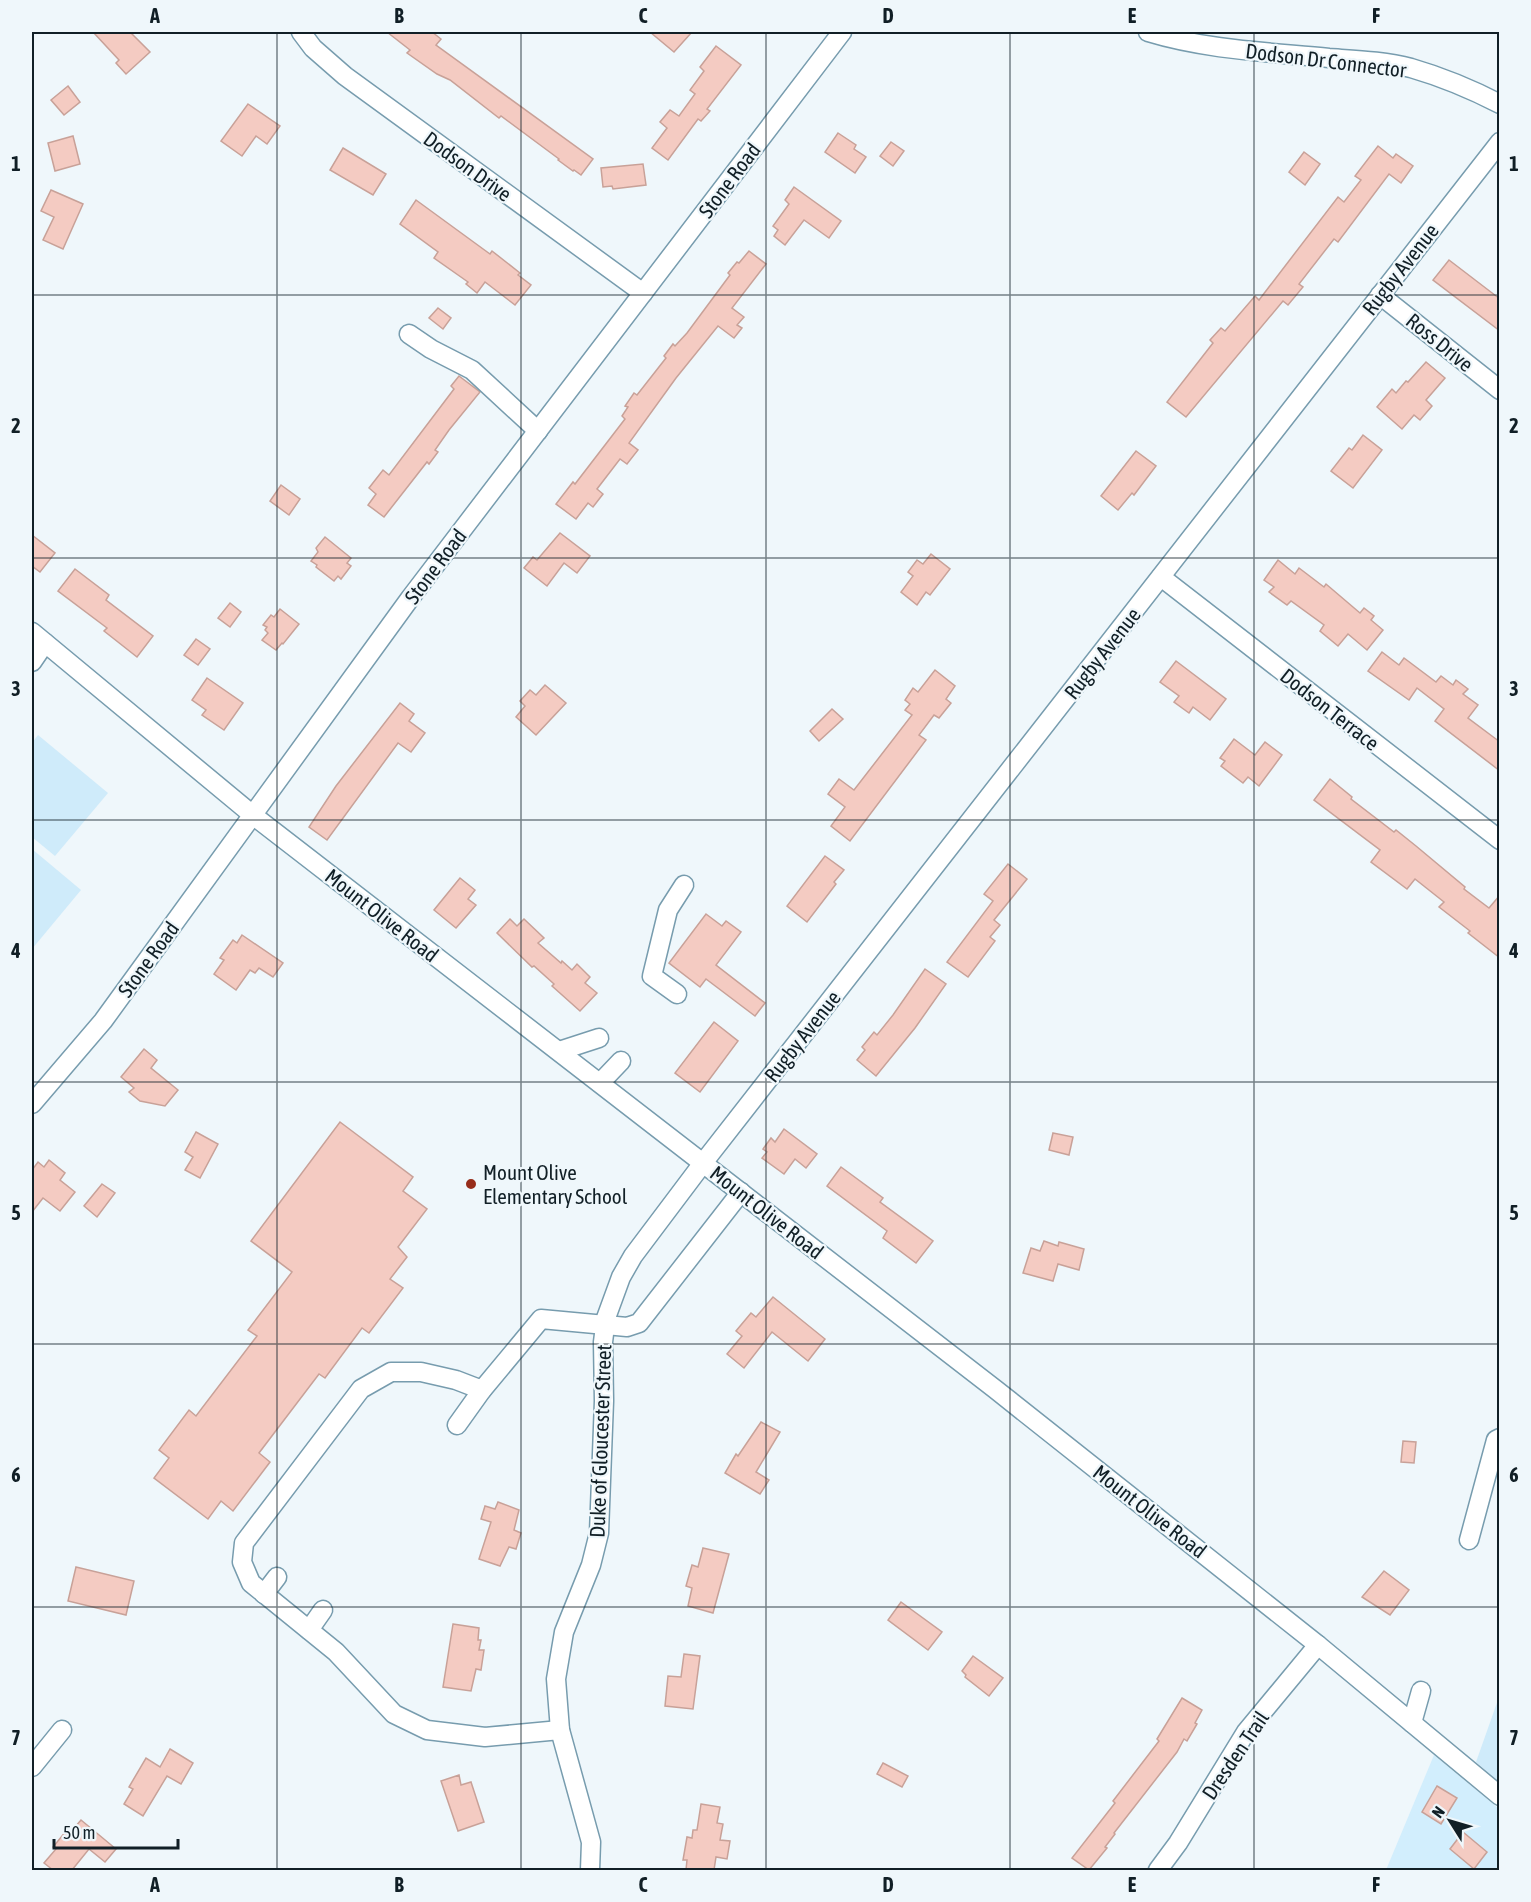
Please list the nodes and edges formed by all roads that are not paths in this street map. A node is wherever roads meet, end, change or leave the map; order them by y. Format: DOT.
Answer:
graph roads {
  1 [pos="301,32"];
  2 [pos="842,32"];
  3 [pos="1148,32"];
  4 [pos="1500,104"];
  5 [pos="1500,142"];
  6 [pos="643,293"];
  7 [pos="1380,295"];
  8 [pos="410,334"];
  9 [pos="1500,390"];
  10 [pos="538,431"];
  11 [pos="1161,577"];
  12 [pos="38,638"];
  13 [pos="32,662"];
  14 [pos="254,816"];
  15 [pos="1500,840"];
  16 [pos="684,885"];
  17 [pos="677,994"];
  18 [pos="599,1038"];
  19 [pos="559,1052"];
  20 [pos="621,1061"];
  21 [pos="600,1083"];
  22 [pos="32,1104"];
  23 [pos="703,1163"];
  24 [pos="741,1192"];
  25 [pos="606,1324"];
  26 [pos="482,1390"];
  27 [pos="457,1425"];
  28 [pos="1500,1438"];
  29 [pos="1468,1540"];
  30 [pos="277,1577"];
  31 [pos="264,1594"];
  32 [pos="323,1610"];
  33 [pos="309,1630"];
  34 [pos="1318,1645"];
  35 [pos="1421,1691"];
  36 [pos="1412,1723"];
  37 [pos="62,1730"];
  38 [pos="560,1730"];
  39 [pos="32,1767"];
  40 [pos="1500,1796"];
  41 [pos="590,1870"];
  42 [pos="1158,1870"];
  1 -- 6 [label="street, Dodson Drive"];
  2 -- 6 [label="street, Stone Road"];
  3 -- 4 [label="street, Dodson Dr Connector"];
  5 -- 7 [label="street, Rugby Avenue"];
  6 -- 10 [label="street, Stone Road"];
  7 -- 9 [label="street, Ross Drive"];
  7 -- 11 [label="street, Rugby Avenue"];
  8 -- 10 [label="street"];
  10 -- 14 [label="street, Stone Road"];
  11 -- 15 [label="street, Dodson Terrace"];
  11 -- 23 [label="street, Rugby Avenue"];
  12 -- 13 [label="street"];
  12 -- 14 [label="street, Mount Olive Road"];
  14 -- 19 [label="street, Mount Olive Road"];
  14 -- 22 [label="street, Stone Road"];
  16 -- 17 [label="street"];
  18 -- 19 [label="street"];
  19 -- 21 [label="street, Mount Olive Road"];
  20 -- 21 [label="street"];
  21 -- 23 [label="street, Mount Olive Road"];
  23 -- 24 [label="street, Mount Olive Road"];
  23 -- 25 [label="street, Duke of Gloucester Street"];
  24 -- 25 [label="street, Duke of Gloucester Street"];
  24 -- 34 [label="street, Mount Olive Road"];
  25 -- 26 [label="street"];
  25 -- 38 [label="street, Duke of Gloucester Street"];
  26 -- 27 [label="street"];
  26 -- 31 [label="street"];
  28 -- 29 [label="street"];
  30 -- 31 [label="street"];
  31 -- 33 [label="street"];
  32 -- 33 [label="street"];
  33 -- 38 [label="street"];
  34 -- 36 [label="street, Mount Olive Road"];
  34 -- 42 [label="street, Dresden Trail"];
  35 -- 36 [label="street"];
  36 -- 40 [label="street, Mount Olive Road"];
  37 -- 39 [label="street"];
  38 -- 41 [label="street, Duke of Gloucester Street"];
}
